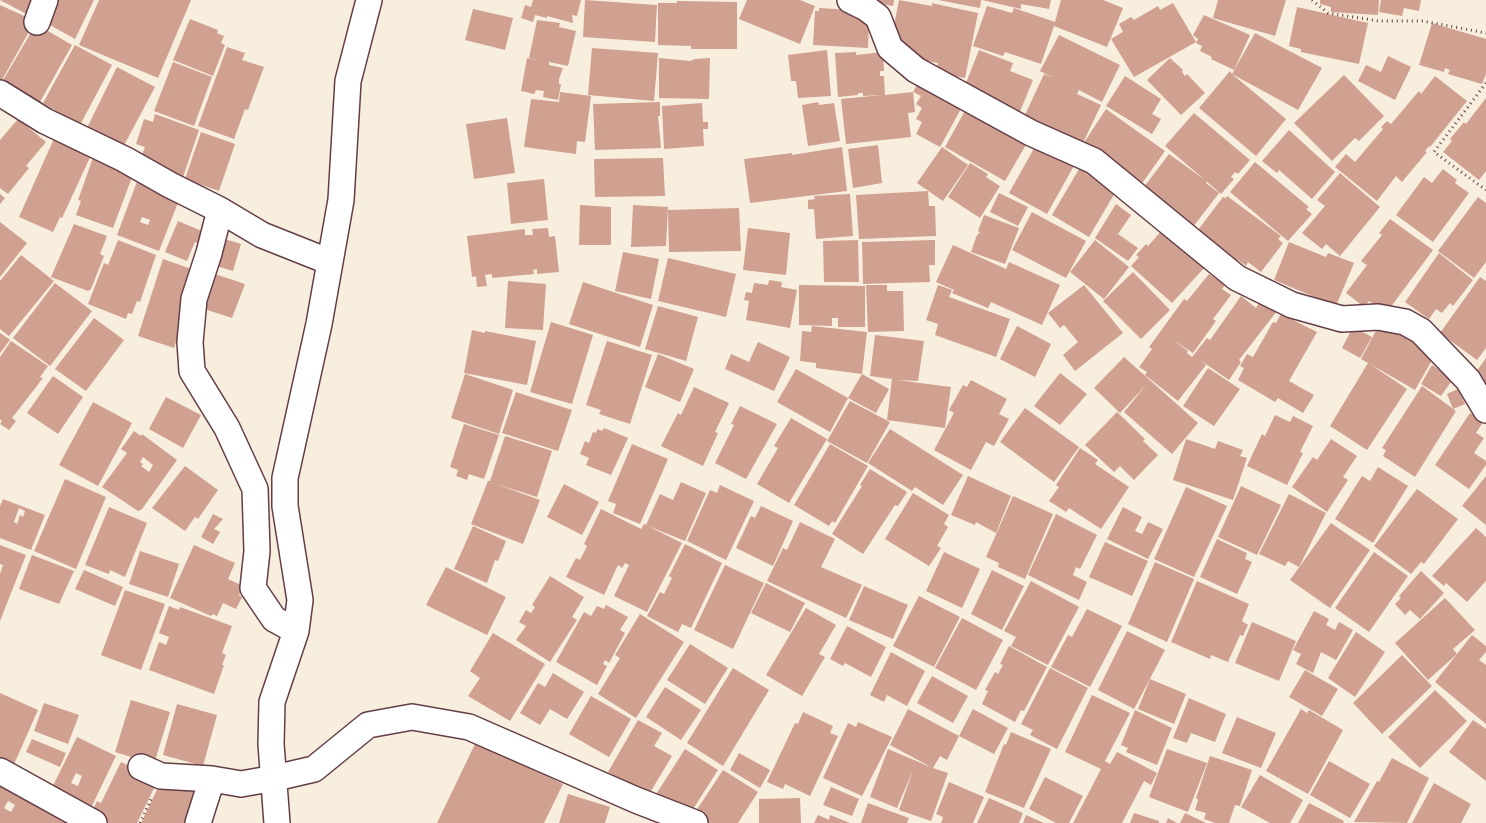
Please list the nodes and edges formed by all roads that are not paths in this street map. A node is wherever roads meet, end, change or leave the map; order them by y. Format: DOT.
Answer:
graph roads {
  1 [pos="369,0"];
  2 [pos="850,0"];
  3 [pos="0,93"];
  4 [pos="220,210"];
  5 [pos="330,262"];
  6 [pos="1486,410"];
  7 [pos="296,631"];
  8 [pos="141,767"];
  9 [pos="0,771"];
  10 [pos="275,778"];
  11 [pos="212,779"];
  12 [pos="94,823"];
  13 [pos="198,823"];
  14 [pos="277,823"];
  15 [pos="695,823"];
  1 -- 5 [label="street"];
  2 -- 6 [label="street"];
  3 -- 4 [label="street"];
  4 -- 5 [label="street"];
  4 -- 7 [label="street"];
  5 -- 7 [label="street"];
  7 -- 10 [label="street"];
  8 -- 11 [label="street"];
  9 -- 12 [label="street"];
  10 -- 11 [label="street"];
  10 -- 14 [label="street"];
  10 -- 15 [label="street"];
  11 -- 13 [label="street"];
}
